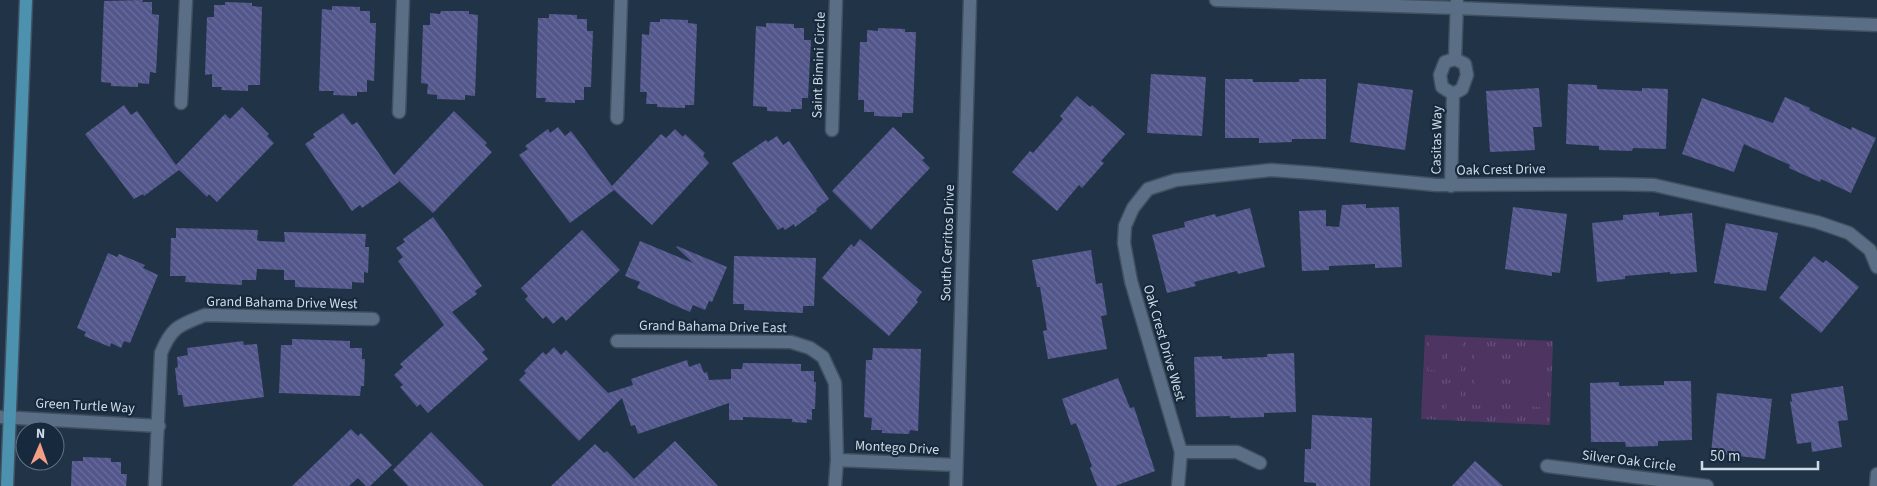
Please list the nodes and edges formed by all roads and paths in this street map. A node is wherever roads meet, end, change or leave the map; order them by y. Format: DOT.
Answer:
graph roads {
  1 [pos="26,0"];
  2 [pos="186,0"];
  3 [pos="403,0"];
  4 [pos="621,0"];
  5 [pos="836,0"];
  6 [pos="970,0"];
  7 [pos="1216,0"];
  8 [pos="1457,4"];
  9 [pos="1877,25"];
  10 [pos="1455,58"];
  11 [pos="1453,94"];
  12 [pos="180,103"];
  13 [pos="399,112"];
  14 [pos="617,118"];
  15 [pos="832,130"];
  16 [pos="1451,186"];
  17 [pos="1133,208"];
  18 [pos="1877,267"];
  19 [pos="373,319"];
  20 [pos="617,341"];
  21 [pos="5,417"];
  22 [pos="158,426"];
  23 [pos="1181,452"];
  24 [pos="836,460"];
  25 [pos="1260,464"];
  26 [pos="956,466"];
  27 [pos="1548,466"];
  28 [pos="1877,474"];
  29 [pos="7,486"];
  30 [pos="156,486"];
  31 [pos="835,486"];
  32 [pos="956,486"];
  33 [pos="1178,486"];
  34 [pos="1707,486"];
  35 [pos="1876,486"];
  1 -- 21 [label="main road"];
  2 -- 12 [label="street"];
  3 -- 13 [label="street"];
  4 -- 14 [label="street"];
  5 -- 15 [label="street, Saint Bimini Circle"];
  6 -- 26 [label="street, South Cerritos Drive"];
  7 -- 8 [label="street"];
  8 -- 9 [label="street"];
  8 -- 10 [label="street"];
  10 -- 11 [label="street, Casitas Way"];
  10 -- 11 [label="street, Casitas Way"];
  11 -- 16 [label="street, Casitas Way"];
  16 -- 17 [label="street, Oak Crest Drive"];
  16 -- 18 [label="street, Oak Crest Drive"];
  17 -- 23 [label="street, Oak Crest Drive West"];
  19 -- 22 [label="street, Grand Bahama Drive West"];
  20 -- 24 [label="street, Grand Bahama Drive East"];
  21 -- 22 [label="street, Green Turtle Way"];
  21 -- 29 [label="main road"];
  22 -- 30 [label="street, Grand Bahama Drive West"];
  23 -- 25 [label="street"];
  23 -- 33 [label="street, Oak Crest Drive West"];
  24 -- 26 [label="street, Montego Drive"];
  24 -- 31 [label="street, Grand Bahama Drive East"];
  26 -- 32 [label="street, South Cerritos Drive"];
  27 -- 34 [label="street, Silver Oak Circle"];
  28 -- 35 [label="street"];
}
